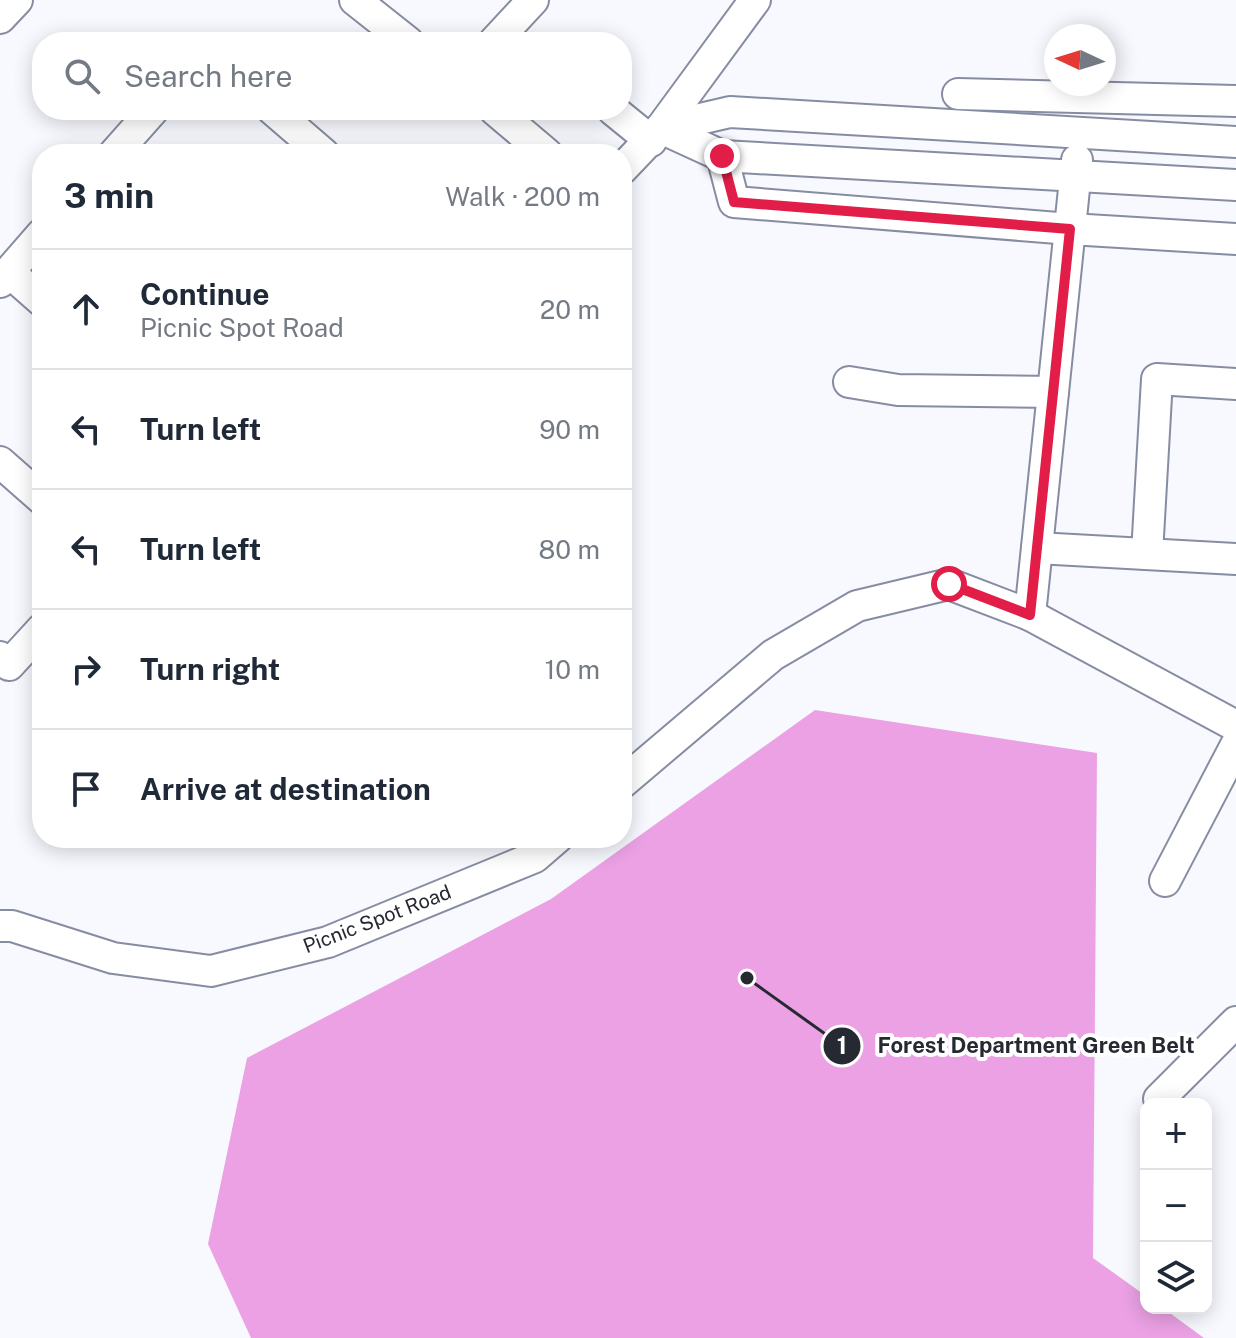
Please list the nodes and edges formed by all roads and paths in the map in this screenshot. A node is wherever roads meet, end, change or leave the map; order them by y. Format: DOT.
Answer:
graph roads {
  1 [pos="17,0"];
  2 [pos="355,0"];
  3 [pos="533,0"];
  4 [pos="748,2"];
  5 [pos="0,18"];
  6 [pos="395,32"];
  7 [pos="503,32"];
  8 [pos="958,94"];
  9 [pos="1236,101"];
  10 [pos="144,120"];
  11 [pos="285,120"];
  12 [pos="512,120"];
  13 [pos="631,120"];
  14 [pos="1080,133"];
  15 [pos="656,134"];
  16 [pos="1236,142"];
  17 [pos="123,144"];
  18 [pos="312,144"];
  19 [pos="537,144"];
  20 [pos="722,156"];
  21 [pos="632,159"];
  22 [pos="1076,177"];
  23 [pos="1236,185"];
  24 [pos="1070,229"];
  25 [pos="1236,239"];
  26 [pos="32,245"];
  27 [pos="4,277"];
  28 [pos="32,295"];
  29 [pos="849,382"];
  30 [pos="1236,384"];
  31 [pos="1053,392"];
  32 [pos="0,462"];
  33 [pos="32,490"];
  34 [pos="1037,548"];
  35 [pos="1147,554"];
  36 [pos="1236,559"];
  37 [pos="1030,615"];
  38 [pos="32,640"];
  39 [pos="0,657"];
  40 [pos="1236,726"];
  41 [pos="1236,745"];
  42 [pos="632,775"];
  43 [pos="545,848"];
  44 [pos="1165,881"];
  45 [pos="0,926"];
  46 [pos="1236,1022"];
  47 [pos="1160,1098"];
  1 -- 5 [label="street"];
  2 -- 6 [label="street"];
  3 -- 7 [label="street"];
  4 -- 15 [label="street"];
  8 -- 9 [label="street"];
  10 -- 17 [label="street"];
  11 -- 18 [label="street"];
  12 -- 19 [label="street"];
  13 -- 15 [label="street"];
  14 -- 15 [label="street"];
  14 -- 16 [label="street"];
  14 -- 22 [label="street"];
  15 -- 20 [label="street"];
  15 -- 21 [label="street"];
  20 -- 22 [label="street"];
  20 -- 24 [label="street"];
  22 -- 23 [label="street"];
  22 -- 24 [label="street"];
  24 -- 25 [label="street"];
  24 -- 31 [label="street"];
  26 -- 27 [label="street"];
  27 -- 28 [label="street"];
  29 -- 31 [label="street"];
  30 -- 35 [label="street"];
  31 -- 34 [label="street"];
  32 -- 33 [label="street"];
  34 -- 35 [label="street"];
  34 -- 37 [label="street"];
  35 -- 36 [label="street"];
  37 -- 40 [label="street"];
  37 -- 42 [label="street"];
  38 -- 39 [label="street"];
  41 -- 44 [label="street"];
  43 -- 45 [label="street, Picnic Spot Road"];
  46 -- 47 [label="street"];
}
